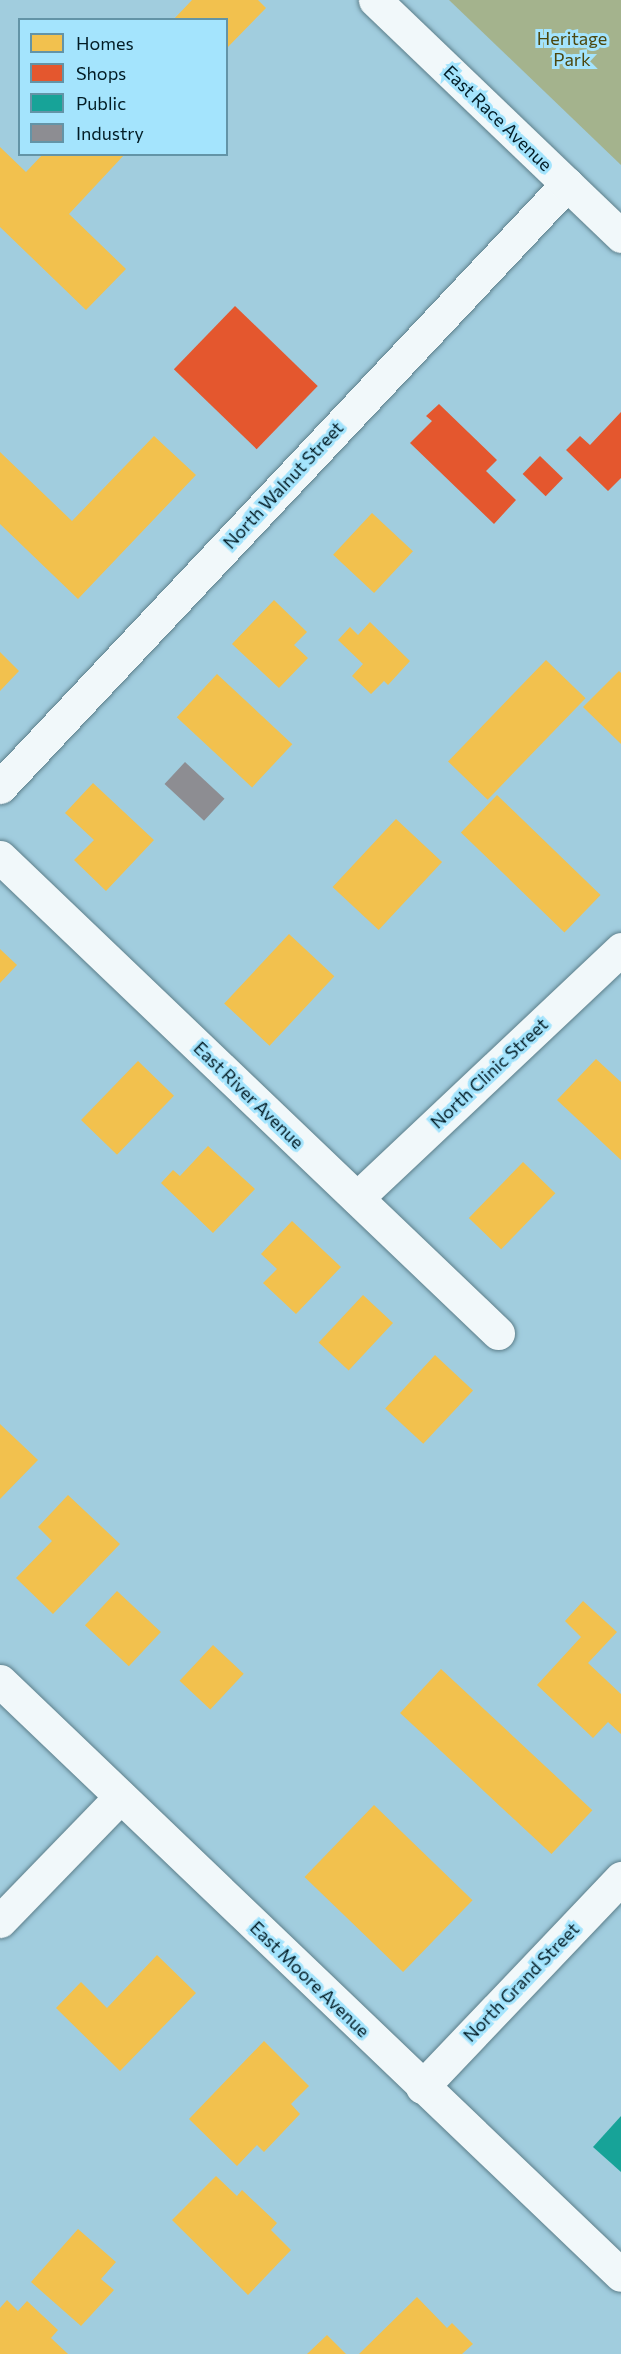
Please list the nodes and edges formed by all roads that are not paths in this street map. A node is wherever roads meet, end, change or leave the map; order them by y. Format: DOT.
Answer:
graph roads {
  1 [pos="375,0"];
  2 [pos="567,184"];
  3 [pos="621,236"];
  4 [pos="0,787"];
  5 [pos="0,857"];
  6 [pos="621,949"];
  7 [pos="357,1198"];
  8 [pos="498,1333"];
  9 [pos="0,1681"];
  10 [pos="120,1797"];
  11 [pos="621,1878"];
  12 [pos="0,1921"];
  13 [pos="422,2087"];
  14 [pos="621,2275"];
  1 -- 2 [label="street, East Race Avenue"];
  2 -- 3 [label="street, East Race Avenue"];
  2 -- 4 [label="street, North Walnut Street"];
  5 -- 7 [label="street, East River Avenue"];
  6 -- 7 [label="street, North Clinic Street"];
  7 -- 8 [label="street, East River Avenue"];
  9 -- 10 [label="street, East Moore Avenue"];
  10 -- 12 [label="street"];
  10 -- 13 [label="street, East Moore Avenue"];
  11 -- 13 [label="street, North Grand Street"];
  13 -- 14 [label="street, East Moore Avenue"];
}
